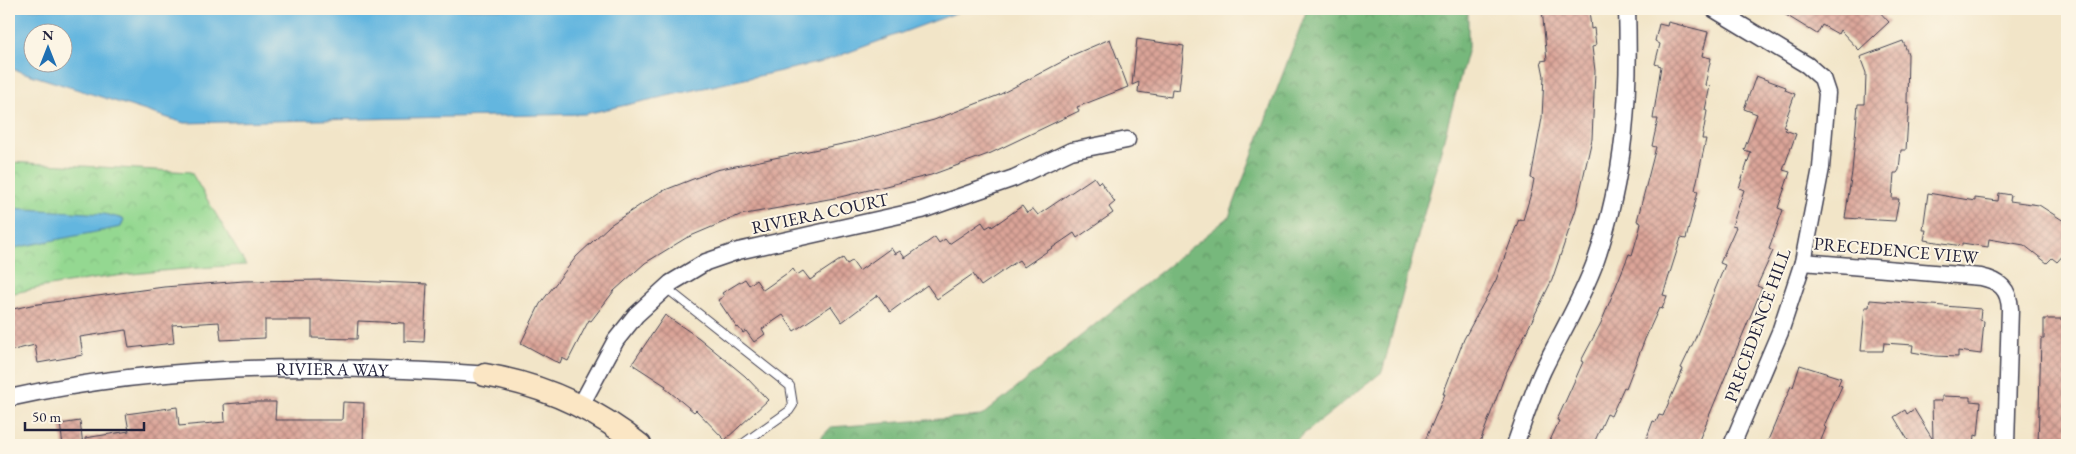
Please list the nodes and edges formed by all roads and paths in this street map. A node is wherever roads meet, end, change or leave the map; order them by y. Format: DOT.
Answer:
graph roads {
  1 [pos="1627,9"];
  2 [pos="1714,9"];
  3 [pos="1127,140"];
  4 [pos="1803,262"];
  5 [pos="665,287"];
  6 [pos="485,375"];
  7 [pos="9,398"];
  8 [pos="581,405"];
  9 [pos="640,445"];
  10 [pos="741,445"];
  11 [pos="1516,445"];
  12 [pos="1732,445"];
  13 [pos="2006,445"];
  1 -- 11 [label="street"];
  2 -- 4 [label="street, PRECEDENCE HILL"];
  3 -- 5 [label="street, RIVIERA COURT"];
  4 -- 12 [label="street, PRECEDENCE HILL"];
  4 -- 13 [label="street, PRECEDENCE VIEW"];
  5 -- 8 [label="street, RIVIERA COURT"];
  5 -- 10 [label="lane"];
  6 -- 7 [label="street, RIVIERA WAY"];
  6 -- 8 [label="street, RIVIERA WAY"];
  8 -- 9 [label="street, RIVIERA WAY"];
}
